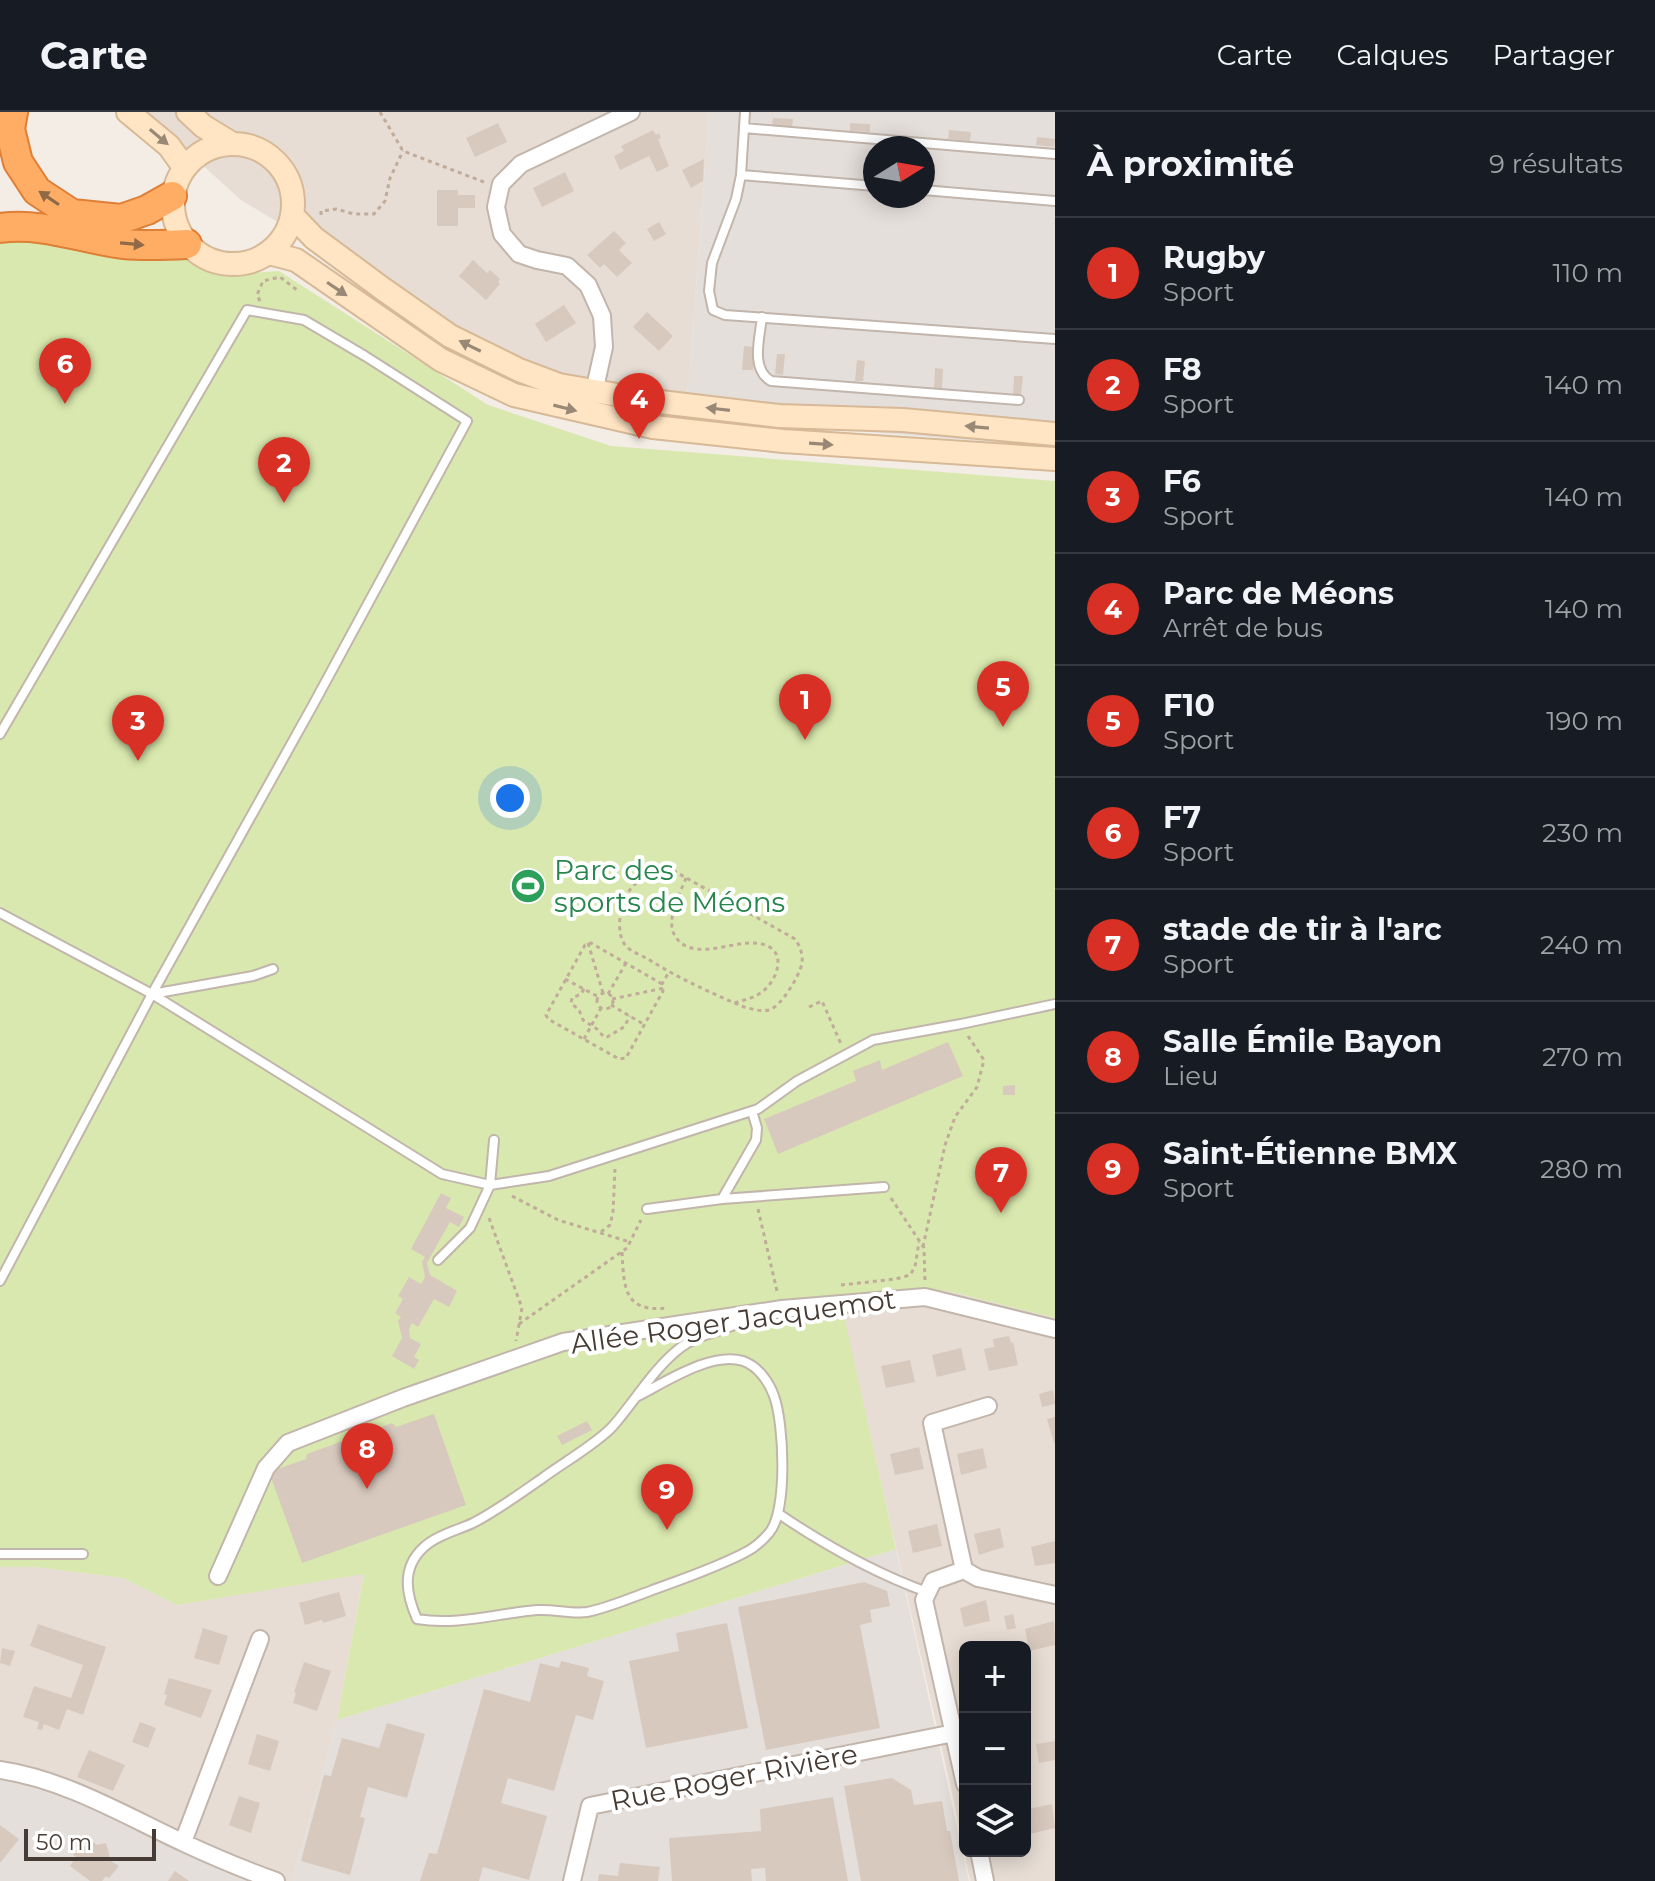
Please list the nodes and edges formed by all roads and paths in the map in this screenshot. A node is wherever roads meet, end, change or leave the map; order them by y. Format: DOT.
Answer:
graph roads {
  1 [pos="13,112"];
  2 [pos="128,112"];
  3 [pos="188,112"];
  4 [pos="380,112"];
  5 [pos="631,112"];
  6 [pos="745,112"];
  7 [pos="744,128"];
  8 [pos="863,142"];
  9 [pos="231,143"];
  10 [pos="935,147"];
  11 [pos="403,151"];
  12 [pos="1055,154"];
  13 [pos="184,167"];
  14 [pos="741,175"];
  15 [pos="863,185"];
  16 [pos="500,188"];
  17 [pos="935,191"];
  18 [pos="172,196"];
  19 [pos="1055,201"];
  20 [pos="292,215"];
  21 [pos="321,220"];
  22 [pos="0,228"];
  23 [pos="187,244"];
  24 [pos="269,253"];
  25 [pos="297,290"];
  26 [pos="268,314"];
  27 [pos="762,317"];
  28 [pos="1055,339"];
  29 [pos="594,392"];
  30 [pos="1019,400"];
  31 [pos="1055,434"];
  32 [pos="1054,460"];
  33 [pos="0,734"];
  34 [pos="686,878"];
  35 [pos="0,913"];
  36 [pos="588,943"];
  37 [pos="626,963"];
  38 [pos="273,969"];
  39 [pos="669,972"];
  40 [pos="565,979"];
  41 [pos="663,986"];
  42 [pos="584,989"];
  43 [pos="152,994"];
  44 [pos="606,994"];
  45 [pos="598,997"];
  46 [pos="612,999"];
  47 [pos="734,1003"];
  48 [pos="1055,1004"];
  49 [pos="611,1005"];
  50 [pos="809,1007"];
  51 [pos="601,1008"];
  52 [pos="630,1016"];
  53 [pos="961,1024"];
  54 [pos="592,1025"];
  55 [pos="645,1025"];
  56 [pos="584,1039"];
  57 [pos="839,1041"];
  58 [pos="752,1111"];
  59 [pos="494,1140"];
  60 [pos="615,1154"];
  61 [pos="490,1185"];
  62 [pos="884,1187"];
  63 [pos="756,1197"];
  64 [pos="722,1199"];
  65 [pos="647,1209"];
  66 [pos="490,1219"];
  67 [pos="601,1232"];
  68 [pos="630,1242"];
  69 [pos="919,1242"];
  70 [pos="923,1247"];
  71 [pos="622,1252"];
  72 [pos="438,1260"];
  73 [pos="0,1281"];
  74 [pos="837,1286"];
  75 [pos="778,1295"];
  76 [pos="925,1297"];
  77 [pos="669,1307"];
  78 [pos="757,1312"];
  79 [pos="519,1324"];
  80 [pos="1055,1329"];
  81 [pos="512,1360"];
  82 [pos="636,1397"];
  83 [pos="988,1406"];
  84 [pos="779,1514"];
  85 [pos="0,1554"];
  86 [pos="83,1554"];
  87 [pos="964,1570"];
  88 [pos="218,1576"];
  89 [pos="928,1592"];
  90 [pos="1055,1595"];
  91 [pos="260,1639"];
  92 [pos="954,1733"];
  93 [pos="959,1756"];
  94 [pos="0,1770"];
  95 [pos="183,1842"];
  96 [pos="980,1857"];
  97 [pos="276,1881"];
  98 [pos="572,1881"];
  99 [pos="985,1881"];
  18 -- 1 [label="highway, one-way"];
  2 -- 13 [label="main road, one-way"];
  3 -- 9 [label="main road"];
  4 -- 11 [label="path"];
  5 -- 16 [label="street"];
  6 -- 7 [label="lane"];
  7 -- 8 [label="lane"];
  7 -- 14 [label="lane"];
  9 -- 13 [label="main road"];
  9 -- 20 [label="main road"];
  10 -- 12 [label="lane"];
  11 -- 16 [label="path"];
  11 -- 21 [label="path"];
  13 -- 18 [label="main road"];
  14 -- 15 [label="lane"];
  14 -- 27 [label="lane"];
  16 -- 29 [label="street"];
  17 -- 19 [label="lane"];
  18 -- 23 [label="main road"];
  20 -- 24 [label="main road"];
  29 -- 20 [label="main road, one-way"];
  22 -- 23 [label="highway, one-way"];
  23 -- 24 [label="main road"];
  24 -- 32 [label="main road, one-way"];
  25 -- 26 [label="path"];
  26 -- 33 [label="lane"];
  26 -- 43 [label="lane"];
  27 -- 28 [label="lane"];
  27 -- 30 [label="lane"];
  31 -- 29 [label="main road, one-way"];
  34 -- 39 [label="path"];
  34 -- 47 [label="path"];
  34 -- 47 [label="path"];
  35 -- 43 [label="lane"];
  36 -- 37 [label="path"];
  36 -- 40 [label="path"];
  36 -- 44 [label="path"];
  37 -- 41 [label="path"];
  37 -- 44 [label="path"];
  38 -- 43 [label="lane"];
  39 -- 41 [label="path"];
  39 -- 47 [label="path"];
  40 -- 42 [label="path"];
  40 -- 56 [label="path"];
  41 -- 46 [label="path"];
  41 -- 55 [label="path"];
  42 -- 45 [label="path"];
  42 -- 54 [label="path"];
  43 -- 61 [label="lane"];
  43 -- 73 [label="lane"];
  44 -- 45 [label="path"];
  44 -- 46 [label="path"];
  45 -- 51 [label="path"];
  46 -- 49 [label="path"];
  48 -- 53 [label="lane"];
  49 -- 51 [label="path"];
  49 -- 52 [label="path"];
  50 -- 57 [label="path"];
  51 -- 54 [label="path"];
  52 -- 54 [label="path"];
  52 -- 55 [label="path"];
  53 -- 58 [label="lane"];
  53 -- 70 [label="path"];
  54 -- 56 [label="path"];
  55 -- 56 [label="path"];
  58 -- 60 [label="lane"];
  58 -- 64 [label="lane"];
  59 -- 61 [label="lane"];
  60 -- 61 [label="lane"];
  60 -- 67 [label="path"];
  61 -- 67 [label="path"];
  61 -- 72 [label="lane"];
  62 -- 63 [label="lane"];
  62 -- 69 [label="path"];
  63 -- 64 [label="lane"];
  63 -- 75 [label="path"];
  64 -- 65 [label="lane"];
  65 -- 68 [label="path"];
  66 -- 79 [label="path"];
  67 -- 68 [label="path"];
  68 -- 71 [label="path"];
  69 -- 70 [label="path"];
  69 -- 74 [label="path"];
  70 -- 76 [label="path"];
  71 -- 77 [label="path"];
  71 -- 79 [label="path"];
  76 -- 78 [label="street, Allée Roger Jacquemot"];
  76 -- 80 [label="street, Allée Roger Jacquemot"];
  78 -- 81 [label="street, Allée Roger Jacquemot"];
  78 -- 82 [label="lane"];
  79 -- 81 [label="path"];
  81 -- 88 [label="street, Allée Roger Jacquemot"];
  82 -- 84 [label="lane"];
  82 -- 84 [label="lane"];
  83 -- 87 [label="street"];
  84 -- 89 [label="lane"];
  85 -- 86 [label="lane"];
  87 -- 89 [label="street"];
  87 -- 90 [label="street"];
  89 -- 92 [label="street"];
  91 -- 95 [label="street"];
  92 -- 93 [label="street"];
  92 -- 98 [label="street, Rue Roger Rivière"];
  94 -- 95 [label="street"];
  95 -- 97 [label="street"];
  96 -- 99 [label="street"];
}
